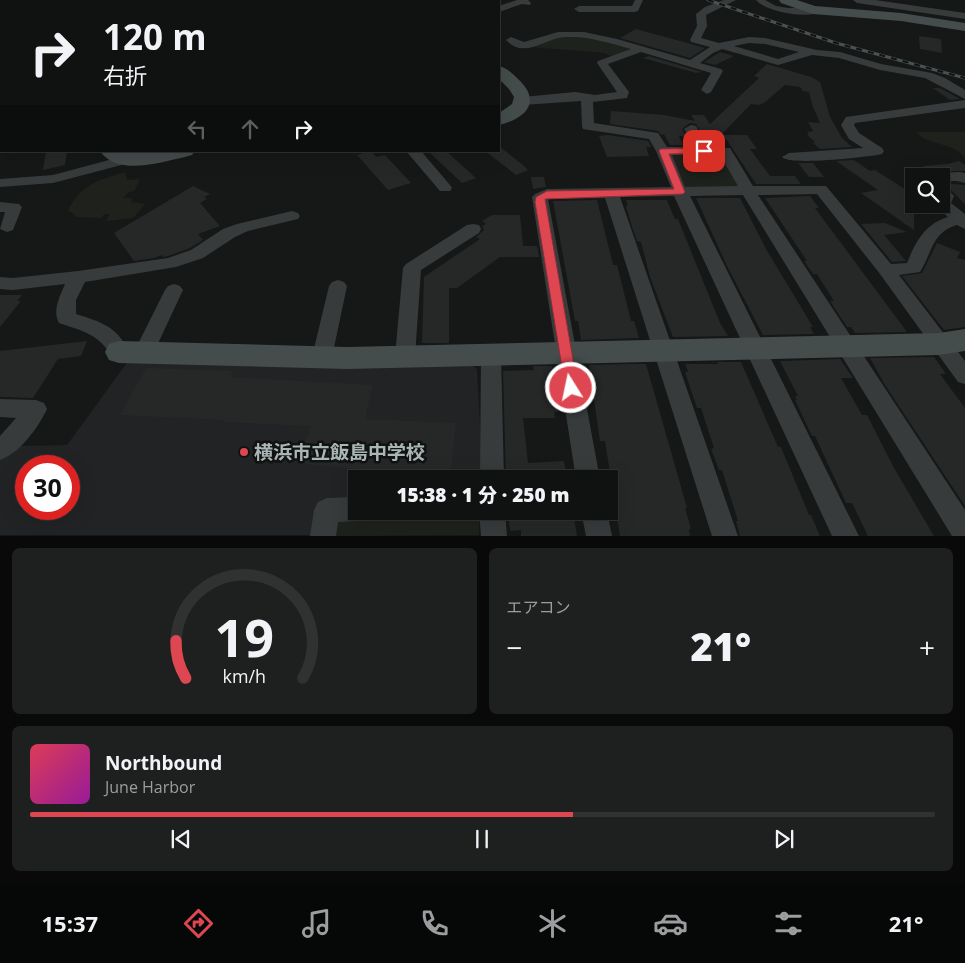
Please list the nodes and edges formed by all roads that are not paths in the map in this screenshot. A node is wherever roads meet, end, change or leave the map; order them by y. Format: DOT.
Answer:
graph roads {
  1 [pos="639,0"];
  2 [pos="732,0"];
  3 [pos="760,0"];
  4 [pos="785,0"];
  5 [pos="858,0"];
  6 [pos="527,3"];
  7 [pos="847,6"];
  8 [pos="714,7"];
  9 [pos="500,9"];
  10 [pos="920,9"];
  11 [pos="579,10"];
  12 [pos="820,10"];
  13 [pos="730,13"];
  14 [pos="965,16"];
  15 [pos="965,27"];
  16 [pos="511,40"];
  17 [pos="721,46"];
  18 [pos="641,49"];
  19 [pos="810,52"];
  20 [pos="692,64"];
  21 [pos="500,72"];
  22 [pos="707,90"];
  23 [pos="965,95"];
  24 [pos="587,98"];
  25 [pos="523,101"];
  26 [pos="965,104"];
  27 [pos="500,120"];
  28 [pos="691,129"];
  29 [pos="663,151"];
  30 [pos="704,151"];
  31 [pos="179,152"];
  32 [pos="413,152"];
  33 [pos="117,155"];
  34 [pos="789,157"];
  35 [pos="950,177"];
  36 [pos="965,179"];
  37 [pos="0,183"];
  38 [pos="445,188"];
  39 [pos="747,189"];
  40 [pos="680,192"];
  41 [pos="611,193"];
  42 [pos="0,207"];
  43 [pos="950,210"];
  44 [pos="292,216"];
  45 [pos="963,221"];
  46 [pos="7,227"];
  47 [pos="463,231"];
  48 [pos="886,270"];
  49 [pos="78,277"];
  50 [pos="0,283"];
  51 [pos="338,286"];
  52 [pos="174,290"];
  53 [pos="952,342"];
  54 [pos="846,346"];
  55 [pos="755,348"];
  56 [pos="664,350"];
  57 [pos="132,352"];
  58 [pos="565,352"];
  59 [pos="491,354"];
  60 [pos="405,356"];
  61 [pos="322,357"];
  62 [pos="965,376"];
  63 [pos="0,408"];
  64 [pos="0,450"];
  65 [pos="492,470"];
  66 [pos="586,470"];
  67 [pos="348,509"];
  68 [pos="493,520"];
  69 [pos="596,520"];
  70 [pos="965,532"];
  71 [pos="323,536"];
  72 [pos="494,536"];
  73 [pos="599,536"];
  74 [pos="725,536"];
  75 [pos="846,536"];
  1 -- 11 [label="street"];
  2 -- 8 [label="street"];
  3 -- 12 [label="street"];
  4 -- 12 [label="street"];
  5 -- 10 [label="street"];
  6 -- 9 [label="street"];
  7 -- 10 [label="street"];
  7 -- 12 [label="street"];
  8 -- 13 [label="street"];
  8 -- 17 [label="street"];
  10 -- 14 [label="street"];
  10 -- 15 [label="street"];
  16 -- 18 [label="street"];
  17 -- 19 [label="street"];
  17 -- 19 [label="street"];
  17 -- 20 [label="street"];
  18 -- 20 [label="street"];
  18 -- 24 [label="street"];
  19 -- 23 [label="street"];
  20 -- 22 [label="street"];
  21 -- 25 [label="street"];
  24 -- 25 [label="street"];
  24 -- 29 [label="street"];
  25 -- 27 [label="street"];
  26 -- 34 [label="street"];
  28 -- 30 [label="street"];
  29 -- 30 [label="street"];
  29 -- 40 [label="street"];
  30 -- 39 [label="street"];
  31 -- 33 [label="street"];
  32 -- 38 [label="street"];
  33 -- 37 [label="street"];
  35 -- 36 [label="street"];
  39 -- 40 [label="street"];
  39 -- 48 [label="street"];
  39 -- 54 [label="street"];
  40 -- 41 [label="street"];
  40 -- 55 [label="street"];
  41 -- 56 [label="street"];
  41 -- 58 [label="street"];
  42 -- 46 [label="street"];
  43 -- 45 [label="street"];
  44 -- 49 [label="street"];
  45 -- 48 [label="street"];
  47 -- 60 [label="street"];
  48 -- 53 [label="street"];
  49 -- 50 [label="street"];
  49 -- 57 [label="street"];
  51 -- 61 [label="street"];
  52 -- 57 [label="street"];
  53 -- 54 [label="street"];
  53 -- 62 [label="street"];
  54 -- 55 [label="street"];
  54 -- 70 [label="street"];
  55 -- 56 [label="street"];
  55 -- 75 [label="street"];
  56 -- 58 [label="street"];
  56 -- 74 [label="street"];
  57 -- 61 [label="street"];
  58 -- 59 [label="street"];
  58 -- 66 [label="street"];
  59 -- 60 [label="street"];
  59 -- 65 [label="street"];
  60 -- 61 [label="street"];
  63 -- 64 [label="street"];
  67 -- 71 [label="street"];
  68 -- 72 [label="street"];
  69 -- 73 [label="street"];
}
